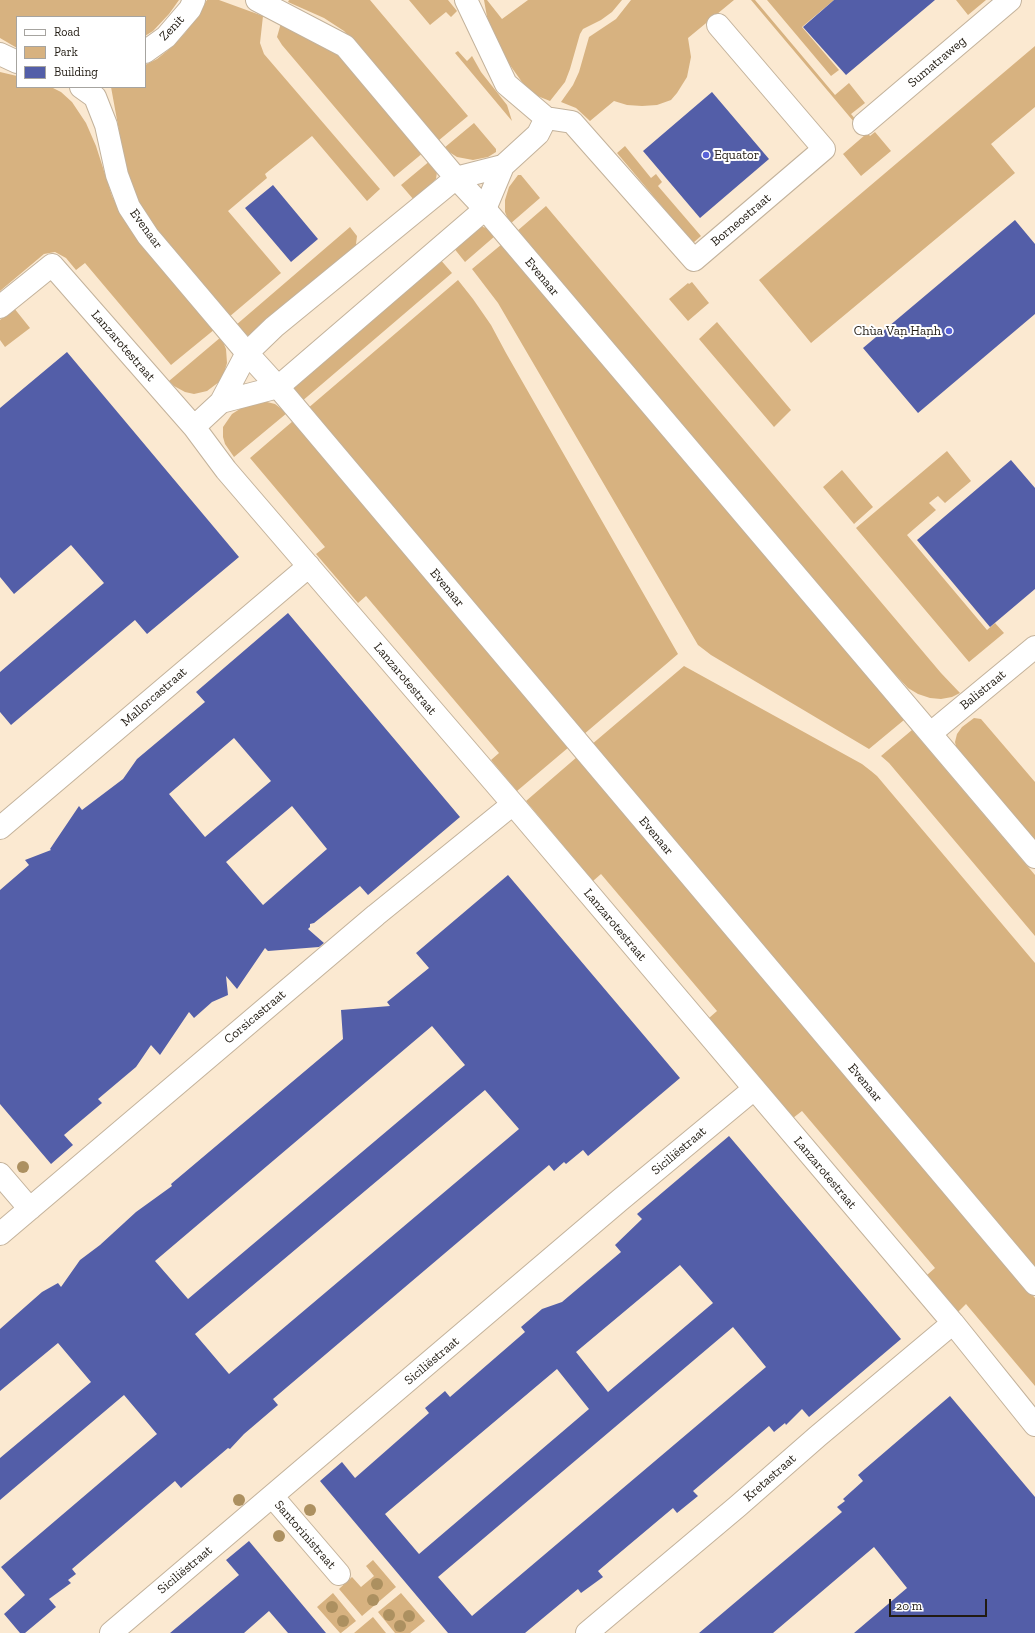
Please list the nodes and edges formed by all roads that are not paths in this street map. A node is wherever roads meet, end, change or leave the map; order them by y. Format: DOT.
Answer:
graph roads {
  1 [pos="194,0"];
  2 [pos="257,0"];
  3 [pos="466,0"];
  4 [pos="1010,0"];
  5 [pos="718,25"];
  6 [pos="146,51"];
  7 [pos="0,54"];
  8 [pos="16,62"];
  9 [pos="83,88"];
  10 [pos="546,118"];
  11 [pos="864,124"];
  12 [pos="503,166"];
  13 [pos="456,178"];
  14 [pos="485,209"];
  15 [pos="0,307"];
  16 [pos="247,353"];
  17 [pos="278,387"];
  18 [pos="221,402"];
  19 [pos="194,427"];
  20 [pos="309,566"];
  21 [pos="1035,647"];
  22 [pos="931,733"];
  23 [pos="513,804"];
  24 [pos="0,828"];
  25 [pos="1035,856"];
  26 [pos="754,1089"];
  27 [pos="0,1174"];
  28 [pos="30,1209"];
  29 [pos="0,1234"];
  30 [pos="1035,1284"];
  31 [pos="952,1323"];
  32 [pos="1035,1424"];
  33 [pos="272,1496"];
  34 [pos="339,1574"];
  35 [pos="111,1633"];
  36 [pos="587,1633"];
  1 -- 6 [label="street, Zenit"];
  2 -- 13 [label="street, Evenaar"];
  3 -- 10 [label="street"];
  4 -- 11 [label="street, Sumatraweg"];
  5 -- 10 [label="street, Borneostraat"];
  7 -- 8 [label="street"];
  9 -- 16 [label="street, Evenaar"];
  10 -- 12 [label="street"];
  12 -- 13 [label="street"];
  12 -- 14 [label="street"];
  13 -- 14 [label="street, Evenaar"];
  13 -- 16 [label="street"];
  14 -- 17 [label="street"];
  14 -- 22 [label="street, Evenaar"];
  15 -- 19 [label="street, Lanzarotestraat"];
  16 -- 17 [label="street, Evenaar"];
  16 -- 18 [label="street"];
  17 -- 18 [label="street"];
  17 -- 30 [label="street, Evenaar"];
  18 -- 19 [label="street"];
  19 -- 20 [label="street, Lanzarotestraat"];
  20 -- 23 [label="street, Lanzarotestraat"];
  20 -- 24 [label="street, Mallorcastraat"];
  21 -- 22 [label="street, Balistraat"];
  22 -- 25 [label="street, Evenaar"];
  23 -- 26 [label="street, Lanzarotestraat"];
  23 -- 28 [label="street, Corsicastraat"];
  26 -- 31 [label="street, Lanzarotestraat"];
  26 -- 33 [label="street, Siciliëstraat"];
  27 -- 28 [label="street"];
  28 -- 29 [label="street, Corsicastraat"];
  31 -- 32 [label="street, Lanzarotestraat"];
  31 -- 36 [label="street, Kretastraat"];
  33 -- 34 [label="street, Santorinistraat"];
  33 -- 35 [label="street, Siciliëstraat"];
}
